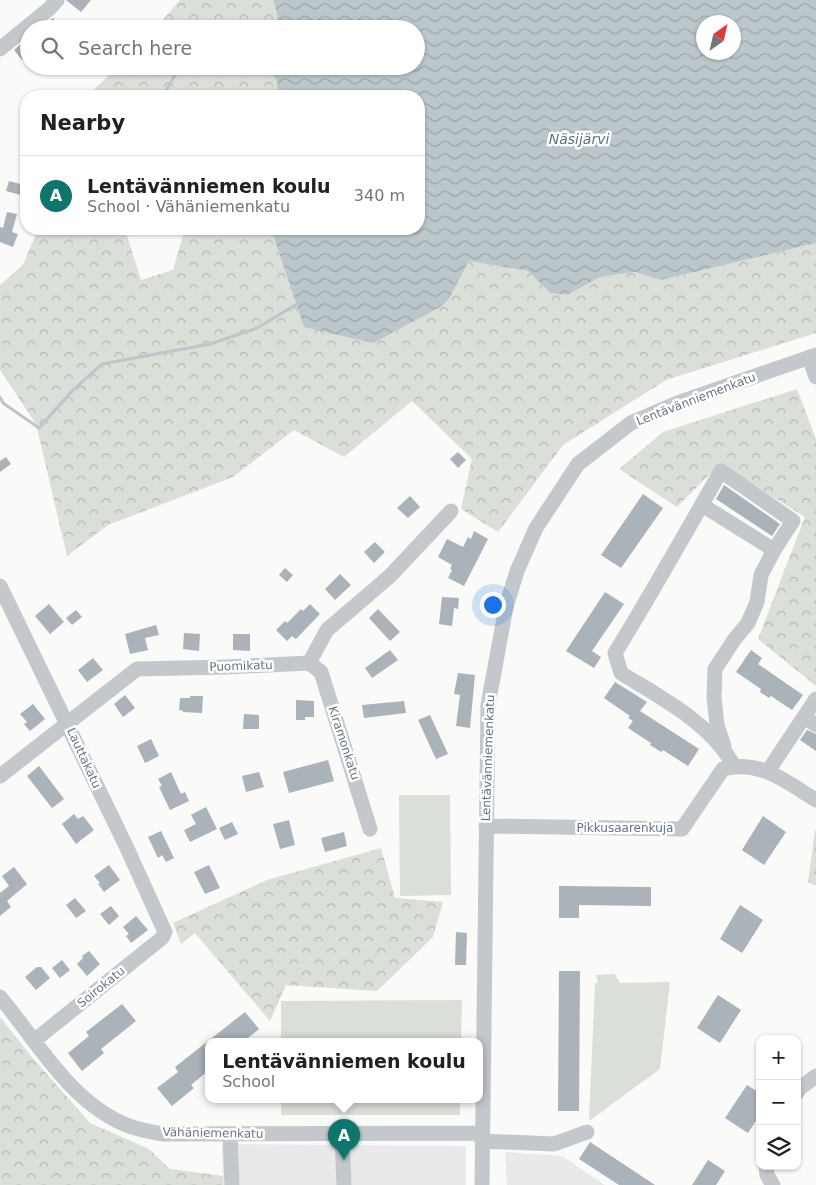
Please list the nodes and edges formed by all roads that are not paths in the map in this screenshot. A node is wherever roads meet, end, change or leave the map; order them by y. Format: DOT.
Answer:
graph roads {
  1 [pos="57,0"];
  2 [pos="35,20"];
  3 [pos="20,33"];
  4 [pos="0,49"];
  5 [pos="813,356"];
  6 [pos="816,377"];
  7 [pos="702,505"];
  8 [pos="450,511"];
  9 [pos="774,550"];
  10 [pos="0,586"];
  11 [pos="309,663"];
  12 [pos="816,699"];
  13 [pos="810,721"];
  14 [pos="67,723"];
  15 [pos="730,759"];
  16 [pos="768,771"];
  17 [pos="0,776"];
  18 [pos="816,800"];
  19 [pos="486,826"];
  20 [pos="370,828"];
  21 [pos="165,932"];
  22 [pos="0,997"];
  23 [pos="35,1040"];
  24 [pos="483,1059"];
  25 [pos="816,1076"];
  26 [pos="801,1087"];
  27 [pos="482,1103"];
  28 [pos="587,1132"];
  29 [pos="230,1134"];
  30 [pos="342,1134"];
  31 [pos="482,1137"];
  32 [pos="766,1170"];
  33 [pos="232,1185"];
  34 [pos="344,1185"];
  35 [pos="482,1185"];
  36 [pos="773,1185"];
  1 -- 2 [label="street"];
  3 -- 4 [label="street"];
  5 -- 6 [label="street"];
  5 -- 19 [label="street, Lentävänniemenkatu"];
  7 -- 9 [label="street"];
  7 -- 9 [label="street"];
  7 -- 15 [label="street"];
  8 -- 11 [label="street"];
  9 -- 15 [label="street"];
  10 -- 14 [label="street, Lauttakatu"];
  11 -- 14 [label="street, Puomikatu"];
  11 -- 20 [label="street, Kiramonkatu"];
  12 -- 13 [label="street"];
  13 -- 16 [label="street"];
  14 -- 17 [label="street, Puomikatu"];
  14 -- 21 [label="street, Lauttakatu"];
  15 -- 16 [label="street"];
  15 -- 19 [label="street, Pikkusaarenkuja"];
  16 -- 18 [label="street"];
  19 -- 24 [label="street, Lentävänniemenkatu"];
  21 -- 23 [label="street, Soirokatu"];
  22 -- 23 [label="street, Vähäniemenkatu"];
  23 -- 29 [label="street, Vähäniemenkatu"];
  25 -- 26 [label="street"];
  27 -- 31 [label="street, Lentävänniemenkatu"];
  28 -- 31 [label="street, Vähäniemenkatu"];
  29 -- 30 [label="street, Vähäniemenkatu"];
  29 -- 33 [label="street"];
  30 -- 31 [label="street, Vähäniemenkatu"];
  30 -- 34 [label="street"];
  31 -- 35 [label="street, Lentävänniemenkatu"];
  32 -- 36 [label="street"];
}
